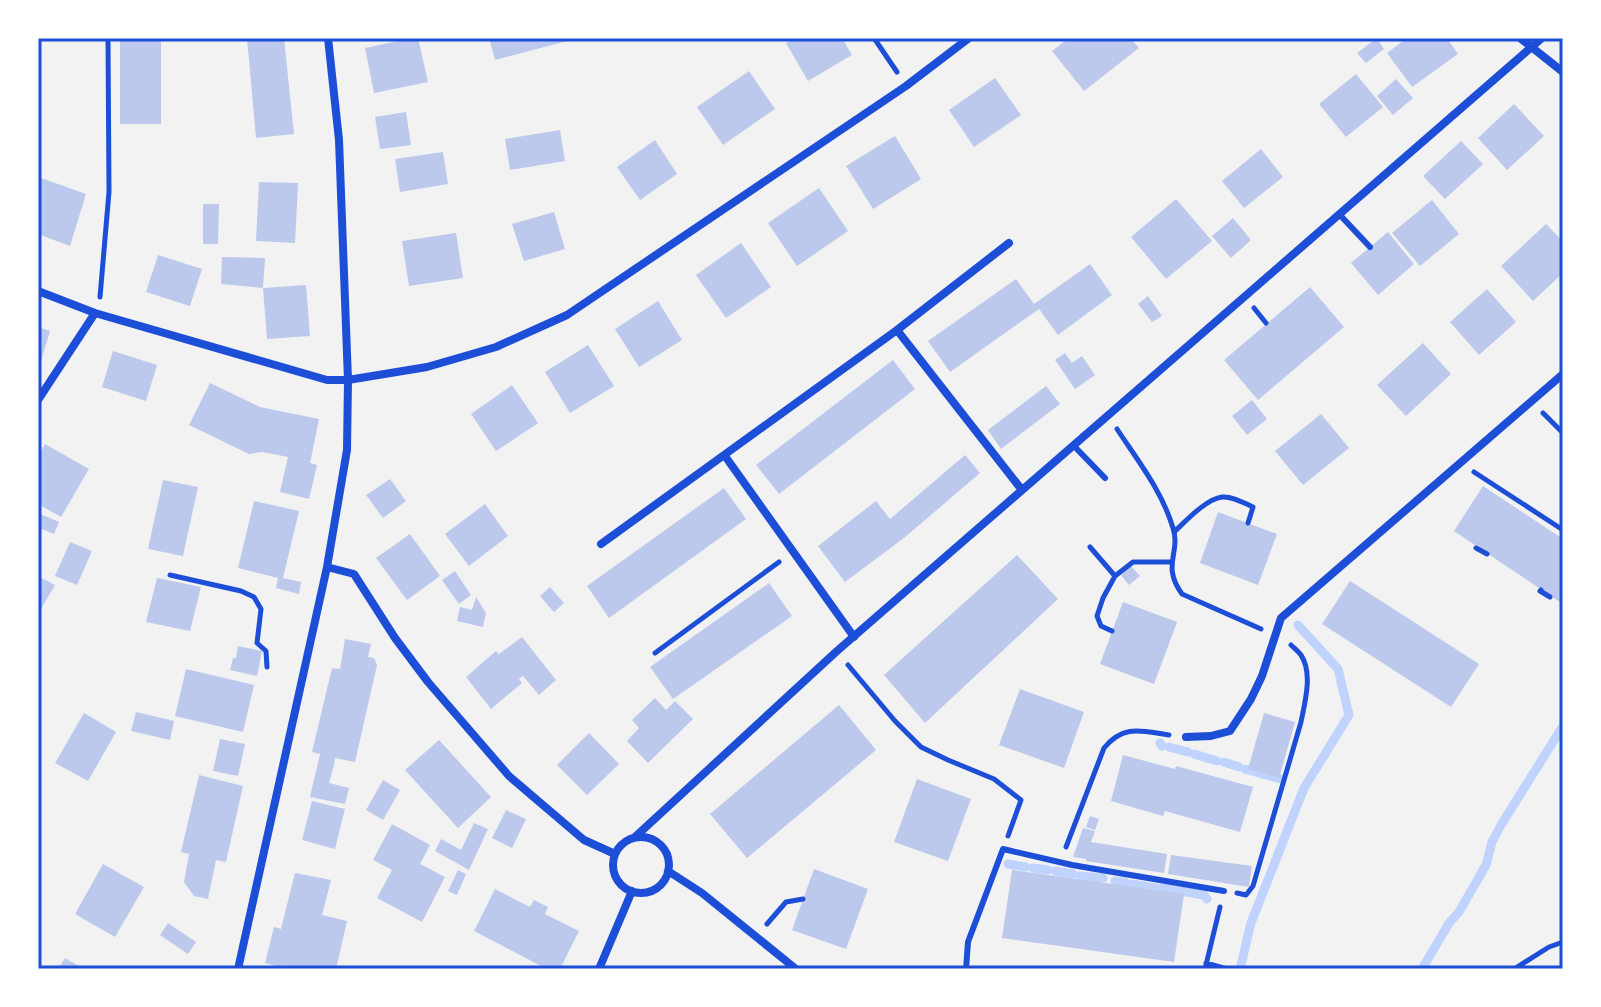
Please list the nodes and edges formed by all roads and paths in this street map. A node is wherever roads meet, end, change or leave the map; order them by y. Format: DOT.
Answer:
graph roads {
  1 [pos="108,38"];
  2 [pos="328,38"];
  3 [pos="874,38"];
  4 [pos="969,38"];
  5 [pos="1520,38"];
  6 [pos="1542,38"];
  7 [pos="1531,48"];
  8 [pos="1563,72"];
  9 [pos="906,86"];
  10 [pos="1339,214"];
  11 [pos="1009,243"];
  12 [pos="1370,247"];
  13 [pos="38,291"];
  14 [pos="1253,308"];
  15 [pos="95,313"];
  16 [pos="1266,323"];
  17 [pos="897,330"];
  18 [pos="1563,374"];
  19 [pos="348,380"];
  20 [pos="38,400"];
  21 [pos="1540,410"];
  22 [pos="1108,414"];
  23 [pos="1563,433"];
  24 [pos="1073,445"];
  25 [pos="725,456"];
  26 [pos="1470,469"];
  27 [pos="1105,478"];
  28 [pos="1022,490"];
  29 [pos="1248,523"];
  30 [pos="1563,530"];
  31 [pos="1174,532"];
  32 [pos="601,544"];
  33 [pos="1090,547"];
  34 [pos="1476,548"];
  35 [pos="793,552"];
  36 [pos="1487,554"];
  37 [pos="1171,562"];
  38 [pos="327,567"];
  39 [pos="170,575"];
  40 [pos="1115,576"];
  41 [pos="1541,590"];
  42 [pos="1550,597"];
  43 [pos="1112,631"];
  44 [pos="1274,635"];
  45 [pos="854,637"];
  46 [pos="837,651"];
  47 [pos="655,653"];
  48 [pos="267,667"];
  49 [pos="1186,737"];
  50 [pos="635,837"];
  51 [pos="1003,849"];
  52 [pos="615,854"];
  53 [pos="1061,862"];
  54 [pos="668,871"];
  55 [pos="632,891"];
  56 [pos="1224,891"];
  57 [pos="803,899"];
  58 [pos="755,936"];
  59 [pos="1563,942"];
  60 [pos="1206,966"];
  61 [pos="238,969"];
  62 [pos="599,969"];
  63 [pos="796,969"];
  64 [pos="966,969"];
  65 [pos="1227,969"];
  66 [pos="1514,969"];
  1 -- 15 [label="path"];
  2 -- 19 [label="street"];
  3 -- 9 [label="path"];
  4 -- 9 [label="street"];
  5 -- 7 [label="street"];
  6 -- 7 [label="street"];
  7 -- 8 [label="street"];
  7 -- 10 [label="street"];
  9 -- 19 [label="street"];
  10 -- 12 [label="lane"];
  10 -- 22 [label="street"];
  11 -- 17 [label="street"];
  13 -- 15 [label="street"];
  14 -- 16 [label="path"];
  15 -- 19 [label="street"];
  15 -- 20 [label="street"];
  17 -- 25 [label="street"];
  17 -- 28 [label="street"];
  18 -- 44 [label="street"];
  19 -- 38 [label="street"];
  21 -- 23 [label="path"];
  22 -- 24 [label="street"];
  22 -- 31 [label="path"];
  24 -- 27 [label="lane"];
  24 -- 28 [label="street"];
  25 -- 32 [label="street"];
  25 -- 35 [label="street"];
  26 -- 30 [label="path"];
  28 -- 45 [label="street"];
  29 -- 31 [label="path"];
  31 -- 37 [label="path"];
  33 -- 40 [label="path"];
  34 -- 36 [label="path"];
  35 -- 45 [label="street"];
  35 -- 47 [label="path"];
  37 -- 40 [label="path"];
  37 -- 44 [label="path"];
  38 -- 52 [label="street"];
  38 -- 61 [label="street"];
  39 -- 48 [label="path"];
  40 -- 43 [label="path"];
  41 -- 42 [label="path"];
  44 -- 49 [label="street"];
  44 -- 56 [label="path"];
  45 -- 46 [label="street"];
  46 -- 50 [label="street"];
  46 -- 51 [label="path"];
  49 -- 53 [label="path"];
  50 -- 52 [label="street"];
  50 -- 54 [label="street"];
  51 -- 53 [label="lane"];
  51 -- 64 [label="lane"];
  52 -- 55 [label="street"];
  53 -- 56 [label="lane"];
  54 -- 55 [label="street"];
  54 -- 58 [label="street"];
  55 -- 62 [label="street"];
  56 -- 60 [label="path"];
  57 -- 58 [label="path"];
  58 -- 63 [label="street"];
  59 -- 66 [label="path"];
  60 -- 65 [label="path"];
}
